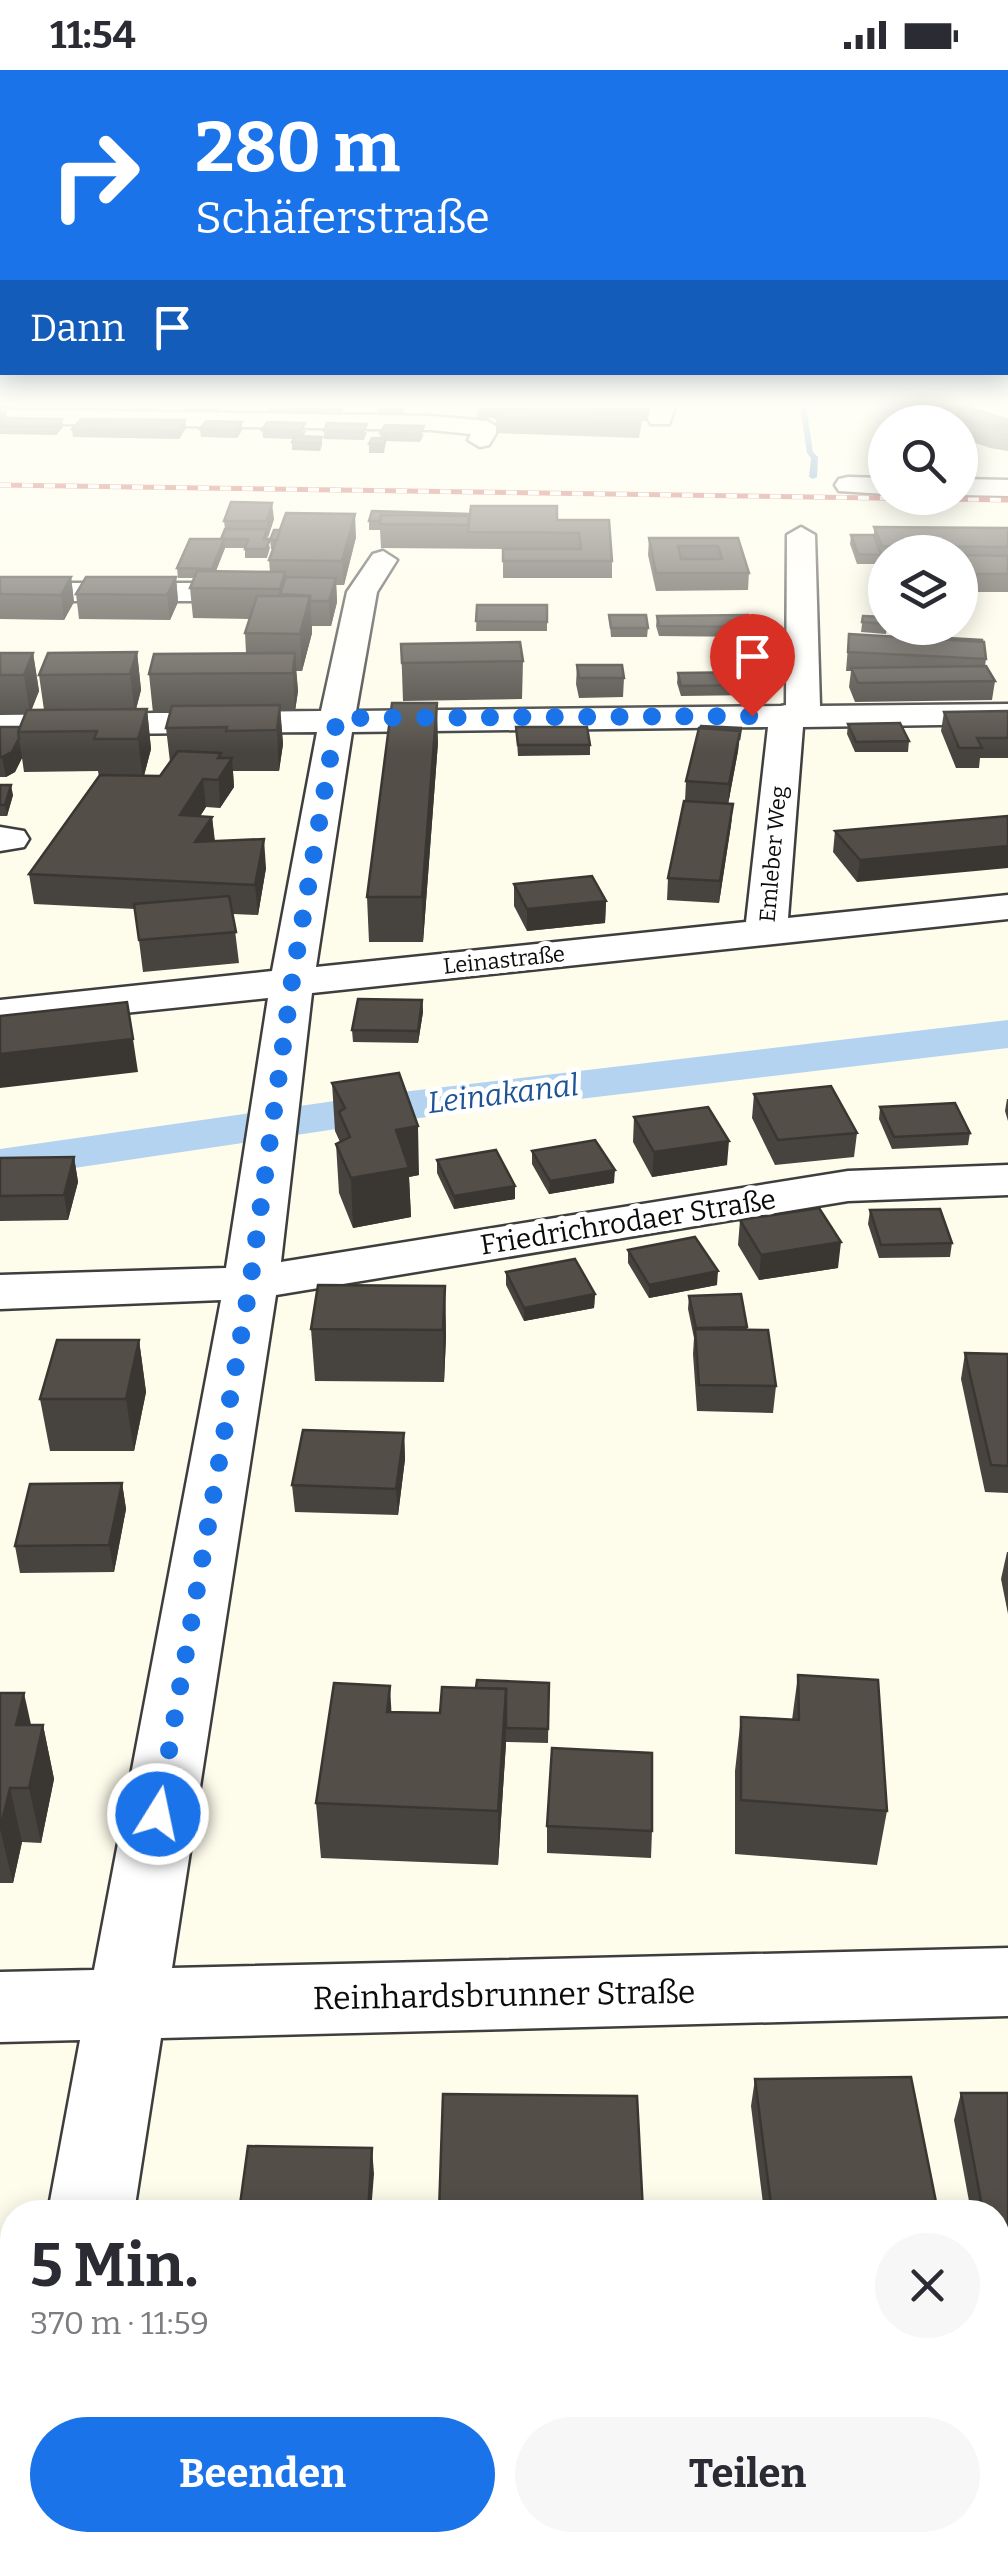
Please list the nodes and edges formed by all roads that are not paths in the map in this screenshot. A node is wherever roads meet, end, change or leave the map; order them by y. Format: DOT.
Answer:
graph roads {
  1 [pos="801,535"];
  2 [pos="383,560"];
  3 [pos="0,592"];
  4 [pos="362,592"];
  5 [pos="1008,714"];
  6 [pos="795,715"];
  7 [pos="337,718"];
  8 [pos="0,725"];
  9 [pos="1008,907"];
  10 [pos="766,934"];
  11 [pos="292,981"];
  12 [pos="0,1014"];
  13 [pos="1008,1180"];
  14 [pos="250,1284"];
  15 [pos="0,1292"];
  16 [pos="1008,1982"];
  17 [pos="125,2004"];
  18 [pos="0,2007"];
  19 [pos="93,2200"];
  1 -- 6 [label="street, Emleber Weg"];
  2 -- 4 [label="street"];
  3 -- 4 [label="street"];
  4 -- 7 [label="street"];
  5 -- 6 [label="street"];
  6 -- 7 [label="street"];
  6 -- 10 [label="street, Emleber Weg"];
  7 -- 8 [label="street"];
  7 -- 11 [label="street"];
  9 -- 10 [label="street, Leinastraße"];
  10 -- 11 [label="street, Leinastraße"];
  11 -- 12 [label="street, Leinastraße"];
  11 -- 14 [label="street"];
  13 -- 14 [label="street, Friedrichrodaer Straße"];
  14 -- 15 [label="street, Friedrichrodaer Straße"];
  14 -- 17 [label="street"];
  16 -- 17 [label="street, Reinhardsbrunner Straße"];
  17 -- 18 [label="street, Reinhardsbrunner Straße"];
  17 -- 19 [label="street"];
}
